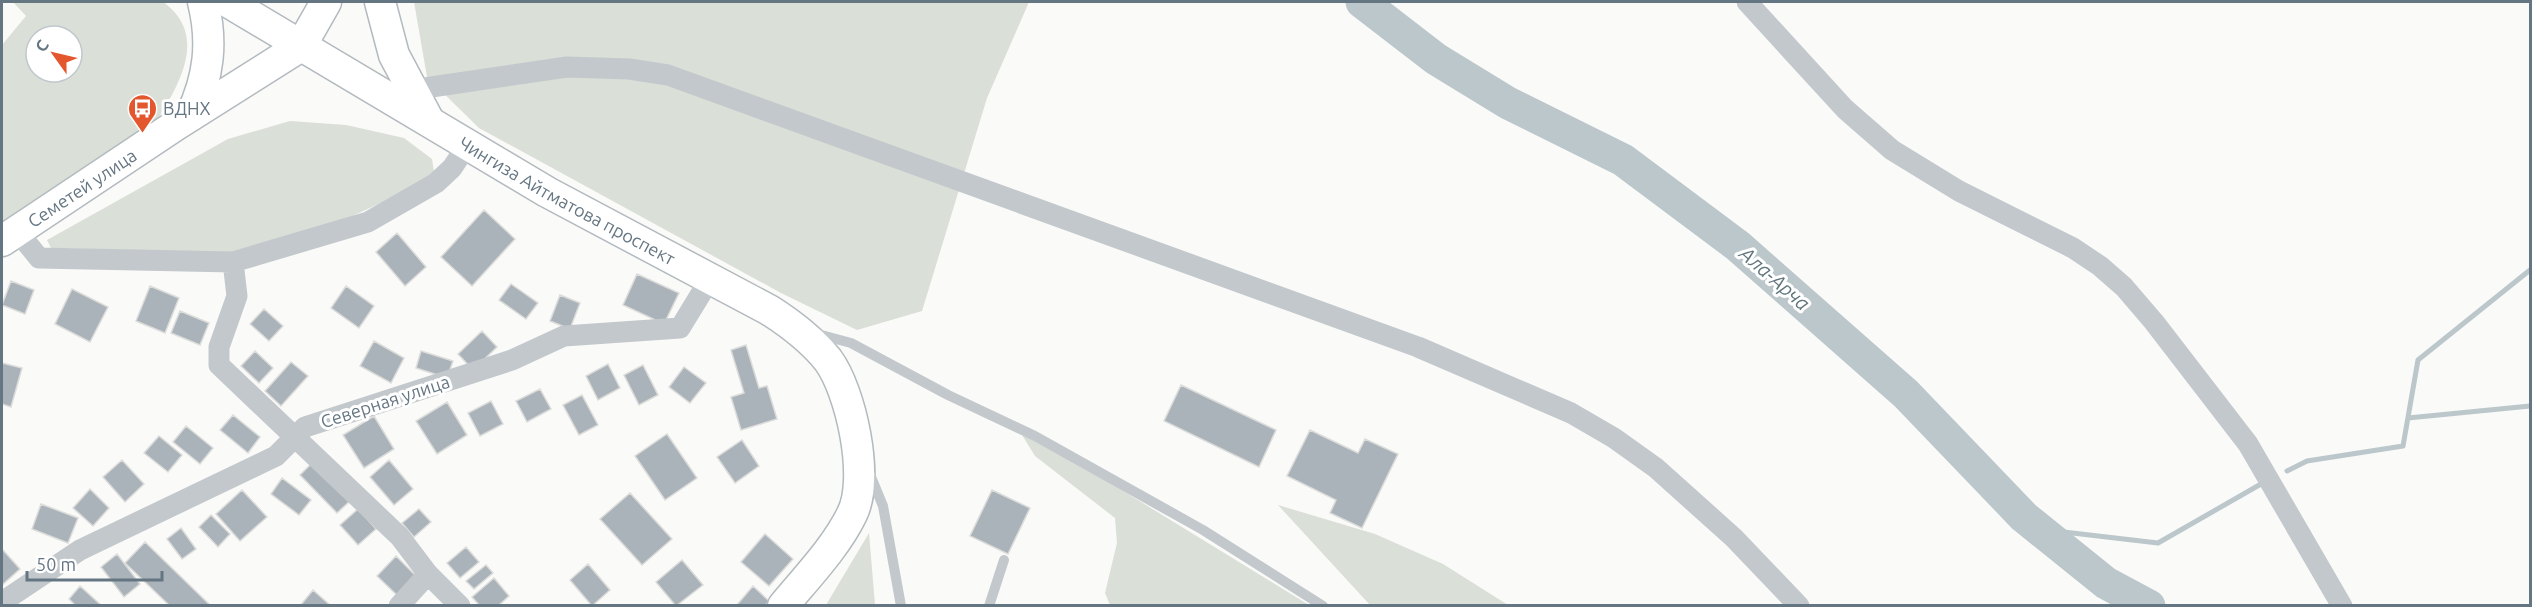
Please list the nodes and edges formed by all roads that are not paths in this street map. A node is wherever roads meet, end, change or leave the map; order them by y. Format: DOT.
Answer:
graph roads {
  1 [pos="203,2"];
  2 [pos="228,2"];
  3 [pos="326,2"];
  4 [pos="381,2"];
  5 [pos="1748,2"];
  6 [pos="301,46"];
  7 [pos="411,90"];
  8 [pos="191,115"];
  9 [pos="428,119"];
  10 [pos="468,144"];
  11 [pos="9,236"];
  12 [pos="233,262"];
  13 [pos="710,279"];
  14 [pos="796,328"];
  15 [pos="294,438"];
  16 [pos="856,441"];
  17 [pos="1004,560"];
  18 [pos="428,574"];
  19 [pos="2,602"];
  20 [pos="399,606"];
  21 [pos="459,606"];
  22 [pos="783,606"];
  23 [pos="902,606"];
  24 [pos="989,606"];
  25 [pos="1323,606"];
  26 [pos="1799,606"];
  27 [pos="2342,606"];
  1 -- 8 [label="main road"];
  2 -- 6 [label="main road, Чингиза Айтматова проспект"];
  3 -- 6 [label="main road, Семетей улица"];
  4 -- 7 [label="main road"];
  5 -- 27 [label="street"];
  6 -- 8 [label="main road, Семетей улица"];
  6 -- 9 [label="main road, Чингиза Айтматова проспект"];
  7 -- 9 [label="main road"];
  7 -- 26 [label="street"];
  8 -- 11 [label="main road, Семетей улица"];
  9 -- 10 [label="main road, Чингиза Айтматова проспект"];
  10 -- 12 [label="street"];
  10 -- 13 [label="main road, Чингиза Айтматова проспект"];
  11 -- 12 [label="street"];
  12 -- 15 [label="street"];
  13 -- 14 [label="main road, Чингиза Айтматова проспект"];
  13 -- 15 [label="street, Северная улица"];
  14 -- 16 [label="main road, Чингиза Айтматова проспект"];
  14 -- 25 [label="lane"];
  15 -- 18 [label="street"];
  15 -- 19 [label="street, Северная улица"];
  16 -- 22 [label="main road, Чингиза Айтматова проспект"];
  16 -- 23 [label="lane"];
  17 -- 24 [label="lane"];
  18 -- 20 [label="street"];
  18 -- 21 [label="street"];
}
